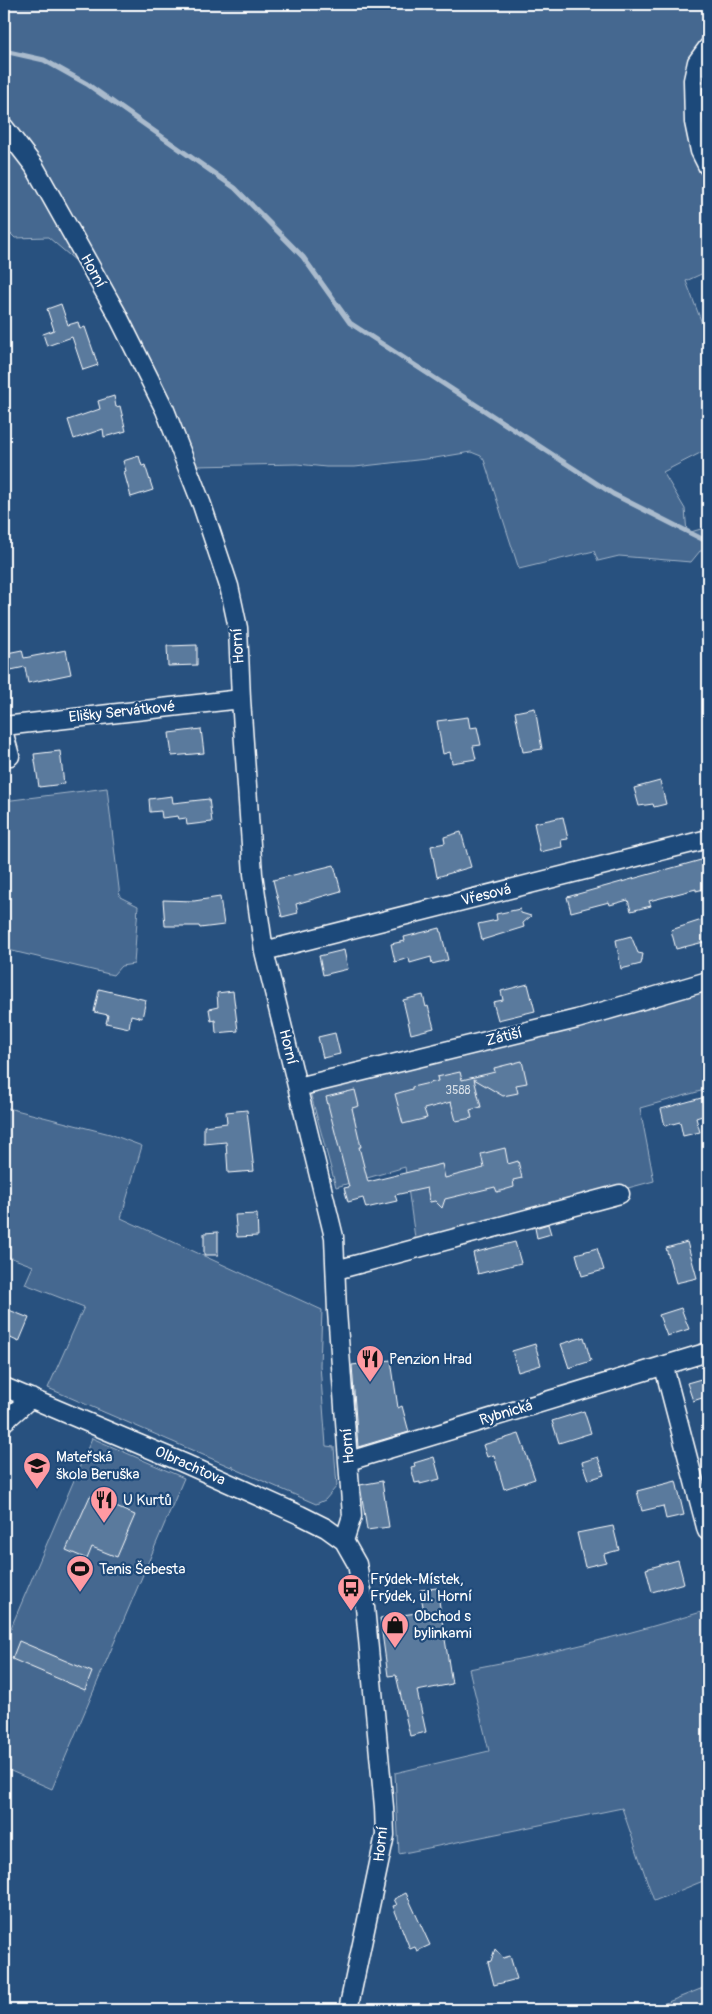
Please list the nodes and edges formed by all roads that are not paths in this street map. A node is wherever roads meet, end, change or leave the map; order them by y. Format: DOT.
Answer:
graph roads {
  1 [pos="708,47"];
  2 [pos="4,127"];
  3 [pos="708,167"];
  4 [pos="240,699"];
  5 [pos="4,726"];
  6 [pos="4,734"];
  7 [pos="10,756"];
  8 [pos="708,839"];
  9 [pos="264,951"];
  10 [pos="708,981"];
  11 [pos="298,1087"];
  12 [pos="620,1194"];
  13 [pos="336,1270"];
  14 [pos="708,1352"];
  15 [pos="664,1367"];
  16 [pos="4,1387"];
  17 [pos="30,1398"];
  18 [pos="4,1422"];
  19 [pos="349,1460"];
  20 [pos="707,1531"];
  21 [pos="344,1541"];
  22 [pos="348,2010"];
  1 -- 3 [label="street"];
  2 -- 4 [label="street, Horní"];
  4 -- 5 [label="street, Elišky Servátkové"];
  4 -- 9 [label="street, Horní"];
  6 -- 7 [label="street"];
  8 -- 9 [label="street, Vřesová"];
  9 -- 11 [label="street, Horní"];
  10 -- 11 [label="street, Zátiší"];
  11 -- 13 [label="street, Horní"];
  12 -- 13 [label="street"];
  13 -- 19 [label="street, Horní"];
  14 -- 15 [label="street, Rybnická"];
  15 -- 19 [label="street, Rybnická"];
  15 -- 20 [label="street"];
  16 -- 17 [label="street, Olbrachtova"];
  17 -- 18 [label="street"];
  17 -- 21 [label="street, Olbrachtova"];
  19 -- 21 [label="street, Horní"];
  21 -- 22 [label="street, Horní"];
}
